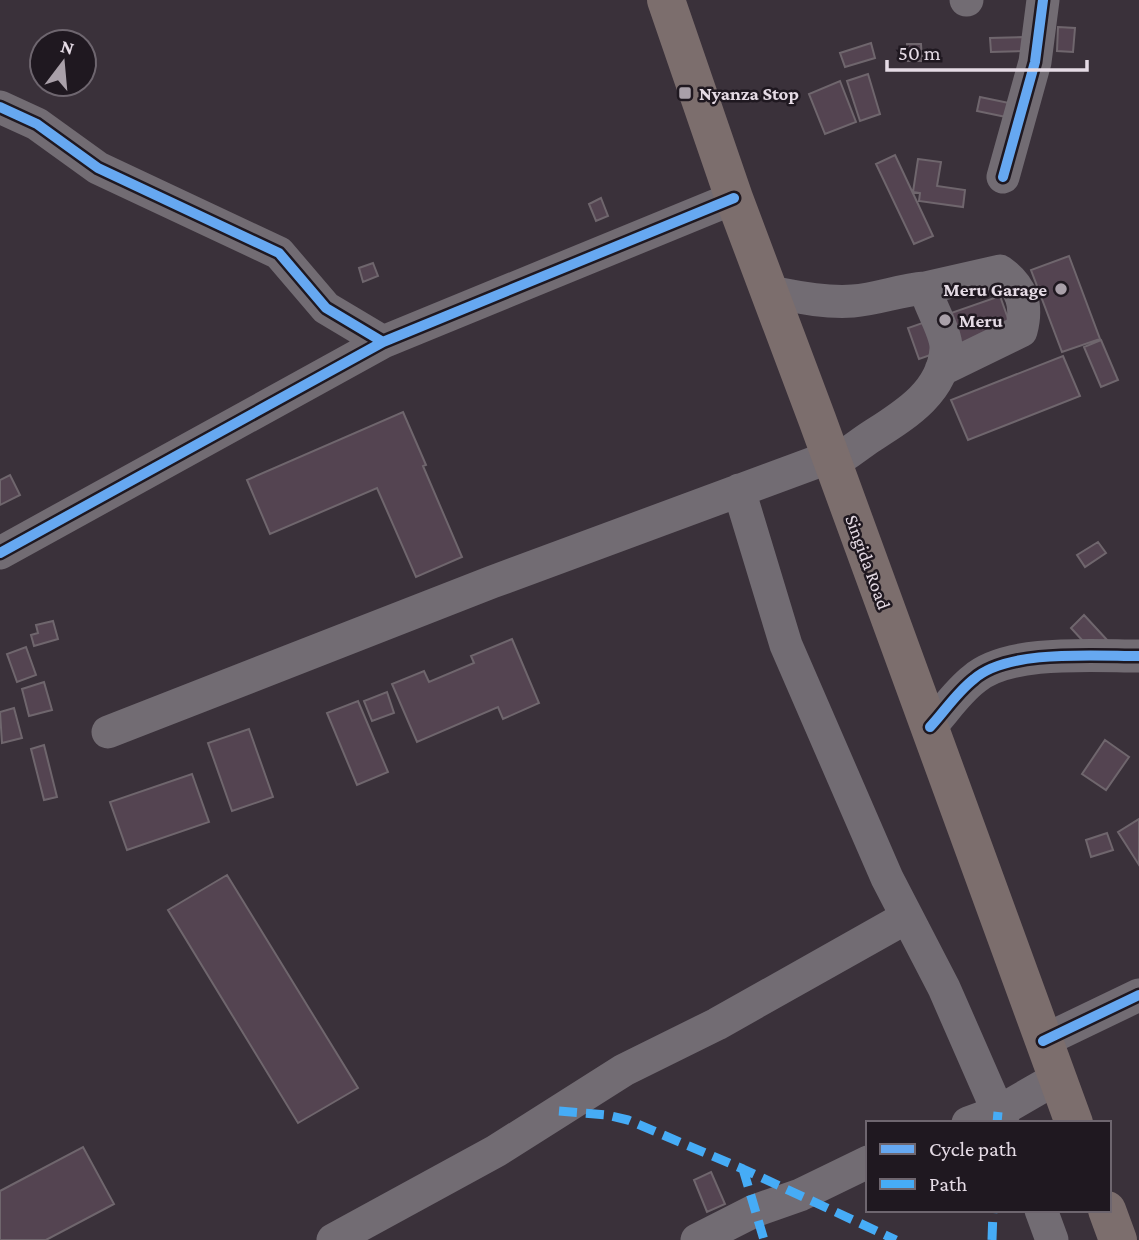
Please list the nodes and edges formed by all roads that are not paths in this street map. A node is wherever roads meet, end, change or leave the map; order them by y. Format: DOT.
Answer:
graph roads {
  1 [pos="666,0"];
  2 [pos="1043,0"];
  3 [pos="0,107"];
  4 [pos="1003,177"];
  5 [pos="734,198"];
  6 [pos="925,288"];
  7 [pos="770,292"];
  8 [pos="383,342"];
  9 [pos="941,370"];
  10 [pos="831,460"];
  11 [pos="739,490"];
  12 [pos="0,553"];
  13 [pos="1139,656"];
  14 [pos="930,727"];
  15 [pos="108,732"];
  16 [pos="907,917"];
  17 [pos="1139,995"];
  18 [pos="1043,1041"];
  19 [pos="1057,1078"];
  20 [pos="989,1119"];
  21 [pos="1073,1121"];
  22 [pos="866,1164"];
  23 [pos="1042,1212"];
  24 [pos="1108,1212"];
  25 [pos="333,1240"];
  26 [pos="697,1240"];
  27 [pos="1052,1240"];
  28 [pos="1118,1240"];
  1 -- 5 [label="highway, Singida Road"];
  2 -- 4 [label="street"];
  3 -- 8 [label="street"];
  5 -- 7 [label="highway, Singida Road"];
  5 -- 8 [label="street"];
  6 -- 7 [label="street"];
  6 -- 9 [label="street"];
  6 -- 9 [label="street"];
  7 -- 10 [label="highway, Singida Road"];
  8 -- 12 [label="street"];
  9 -- 10 [label="street"];
  10 -- 11 [label="street"];
  10 -- 14 [label="highway, Singida Road"];
  11 -- 15 [label="street"];
  11 -- 16 [label="street"];
  13 -- 14 [label="street"];
  14 -- 18 [label="highway, Singida Road"];
  16 -- 20 [label="street"];
  16 -- 25 [label="street"];
  17 -- 18 [label="street"];
  18 -- 19 [label="highway, Singida Road"];
  19 -- 20 [label="street"];
  19 -- 21 [label="highway, Singida Road"];
  22 -- 26 [label="street"];
  23 -- 27 [label="street"];
  24 -- 28 [label="highway"];
}
